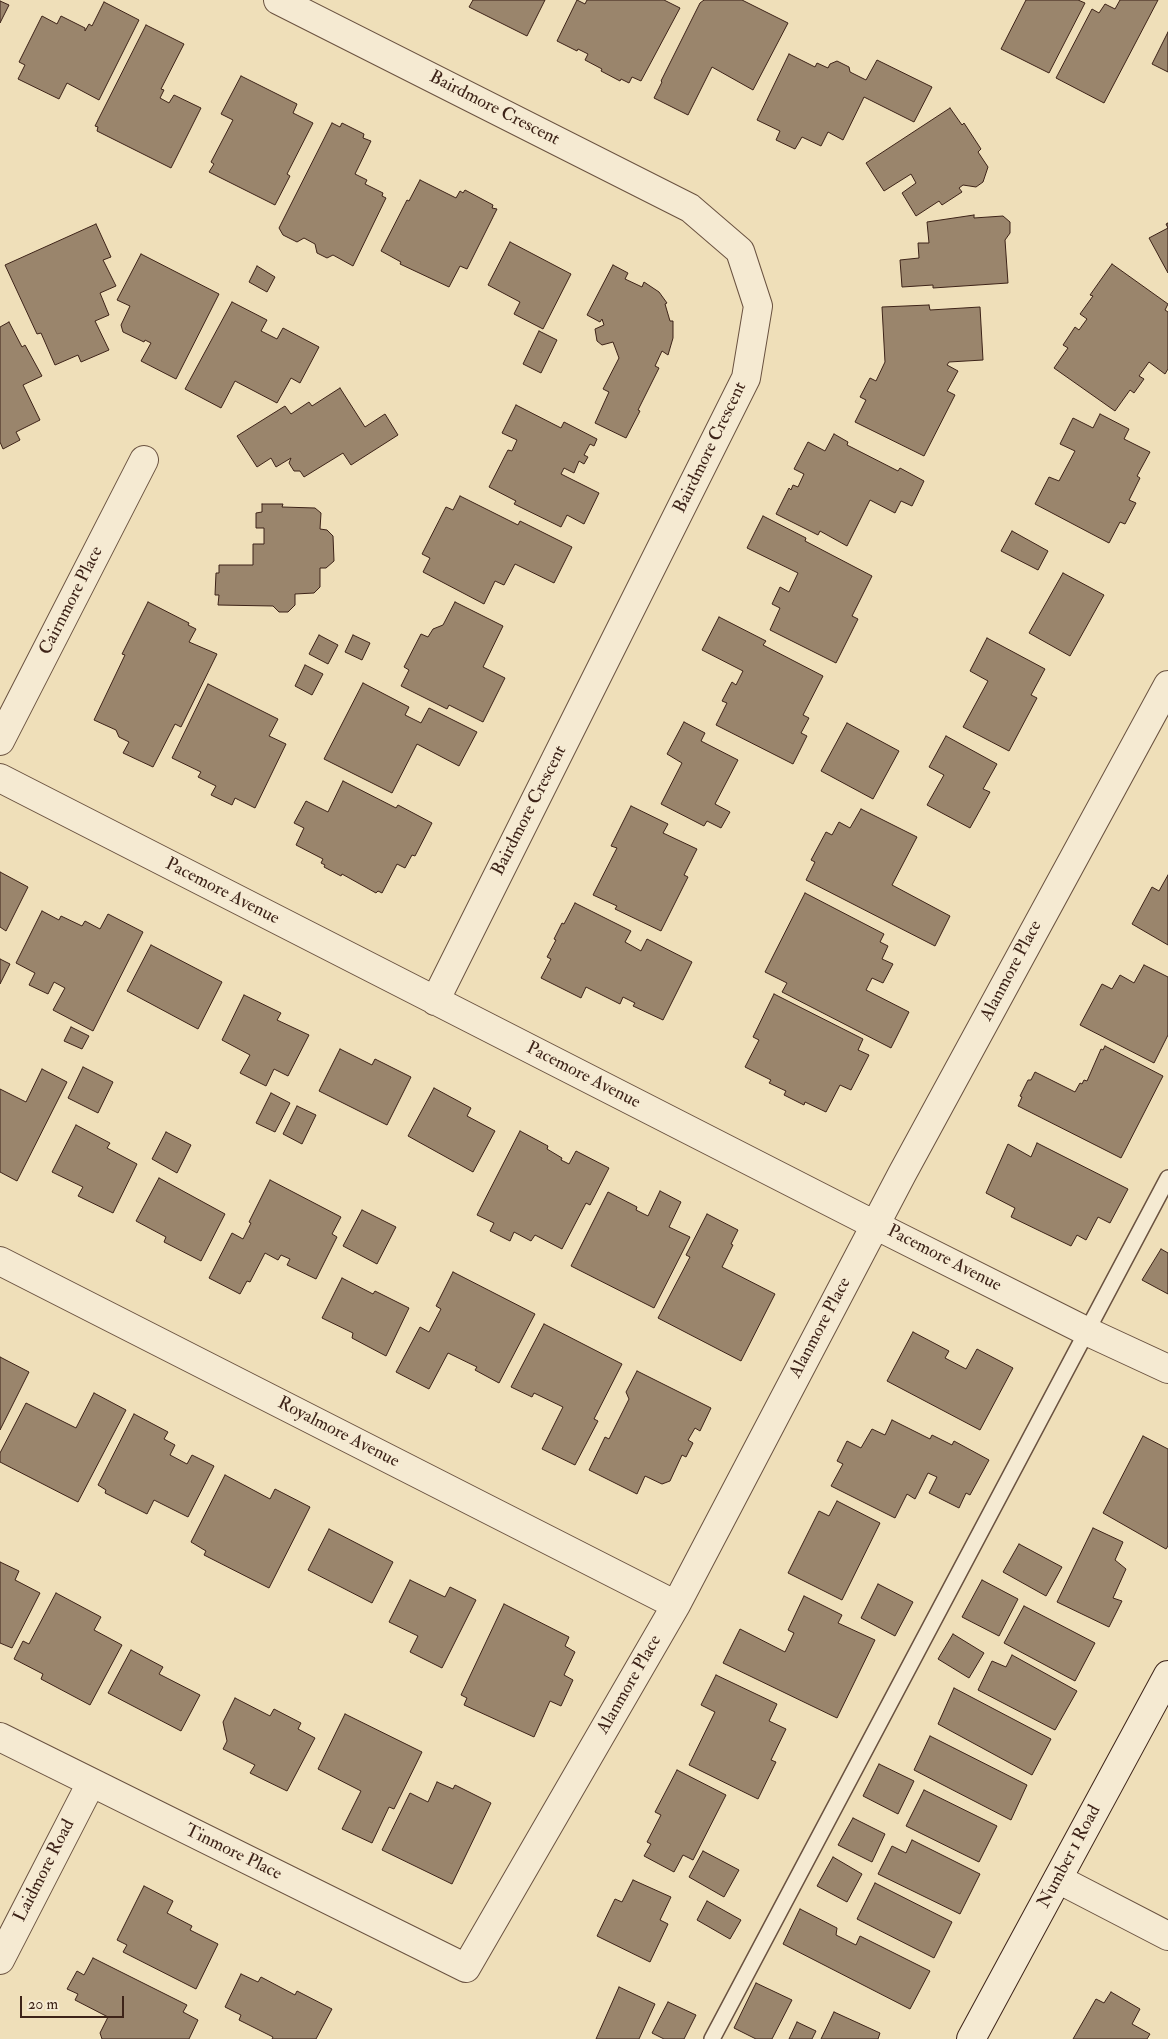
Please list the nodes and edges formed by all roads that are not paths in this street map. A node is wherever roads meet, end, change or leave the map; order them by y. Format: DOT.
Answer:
graph roads {
  1 [pos="278,0"];
  2 [pos="144,460"];
  3 [pos="1168,685"];
  4 [pos="0,741"];
  5 [pos="0,778"];
  6 [pos="435,1001"];
  7 [pos="1168,1178"];
  8 [pos="875,1225"];
  9 [pos="0,1261"];
  10 [pos="1086,1331"];
  11 [pos="1168,1369"];
  12 [pos="676,1605"];
  13 [pos="1168,1675"];
  14 [pos="0,1737"];
  15 [pos="91,1783"];
  16 [pos="1058,1879"];
  17 [pos="1168,1936"];
  18 [pos="0,1960"];
  19 [pos="466,1968"];
  20 [pos="712,2039"];
  21 [pos="972,2039"];
  1 -- 6 [label="street, Bairdmore Crescent"];
  2 -- 4 [label="street, Cairnmore Place"];
  3 -- 8 [label="street, Alanmore Place"];
  5 -- 6 [label="street, Pacemore Avenue"];
  6 -- 8 [label="street, Pacemore Avenue"];
  7 -- 10 [label="lane"];
  8 -- 10 [label="street, Pacemore Avenue"];
  8 -- 12 [label="street, Alanmore Place"];
  9 -- 12 [label="street, Royalmore Avenue"];
  10 -- 11 [label="street, Pacemore Avenue"];
  10 -- 20 [label="lane"];
  12 -- 19 [label="street, Alanmore Place"];
  13 -- 16 [label="street, Number 1 Road"];
  14 -- 15 [label="street, Tinmore Place"];
  15 -- 18 [label="street, Laidmore Road"];
  15 -- 19 [label="street, Tinmore Place"];
  16 -- 17 [label="street"];
  16 -- 21 [label="street, Number 1 Road"];
}
